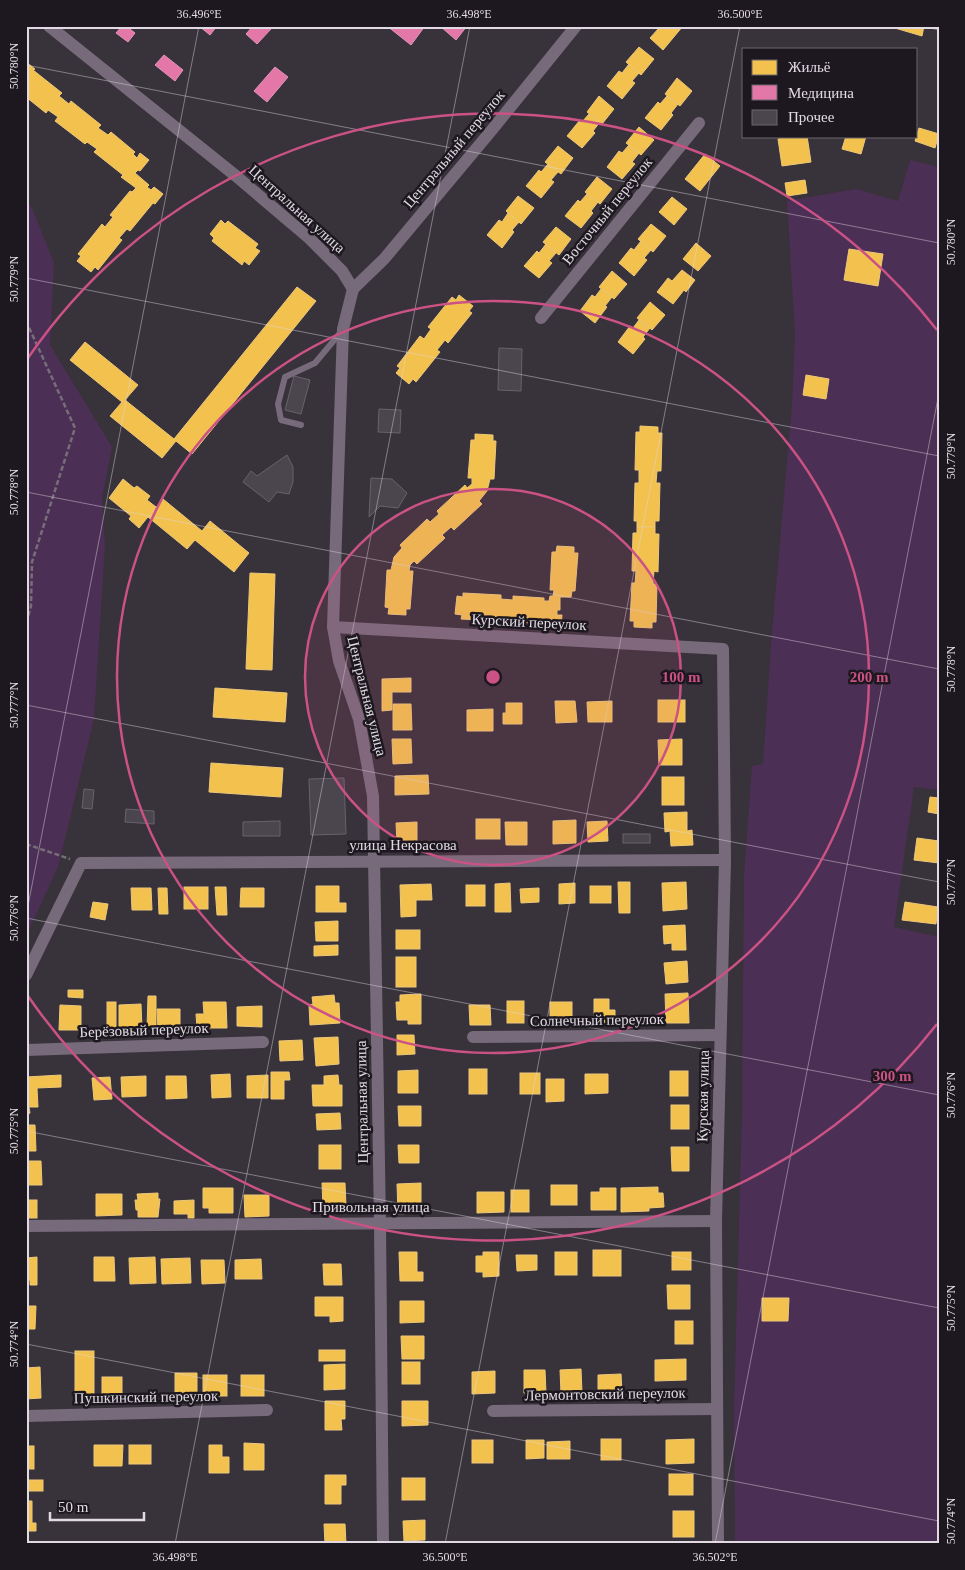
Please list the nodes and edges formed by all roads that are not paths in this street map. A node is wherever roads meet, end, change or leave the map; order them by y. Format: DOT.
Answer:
graph roads {
  1 [pos="49,26"];
  2 [pos="576,26"];
  3 [pos="698,123"];
  4 [pos="352,289"];
  5 [pos="541,318"];
  6 [pos="343,329"];
  7 [pos="301,424"];
  8 [pos="333,627"];
  9 [pos="722,650"];
  10 [pos="725,860"];
  11 [pos="375,862"];
  12 [pos="26,975"];
  13 [pos="720,1035"];
  14 [pos="473,1037"];
  15 [pos="263,1042"];
  16 [pos="26,1050"];
  17 [pos="716,1221"];
  18 [pos="380,1224"];
  19 [pos="26,1226"];
  20 [pos="718,1409"];
  21 [pos="267,1410"];
  22 [pos="493,1411"];
  23 [pos="26,1416"];
  24 [pos="383,1544"];
  25 [pos="718,1544"];
  1 -- 4 [label="street, Центральная улица"];
  2 -- 4 [label="street, Центральный переулок"];
  3 -- 5 [label="street, Восточный переулок"];
  4 -- 6 [label="street, Центральная улица"];
  6 -- 7 [label="lane"];
  6 -- 8 [label="street, Центральная улица"];
  8 -- 9 [label="street, Курский переулок"];
  8 -- 11 [label="street, Центральная улица"];
  9 -- 10 [label="street, Курская улица"];
  10 -- 11 [label="street, улица Некрасова"];
  10 -- 13 [label="street, Курская улица"];
  11 -- 12 [label="street, улица Некрасова"];
  11 -- 18 [label="street, Центральная улица"];
  13 -- 14 [label="street, Солнечный переулок"];
  13 -- 17 [label="street, Курская улица"];
  15 -- 16 [label="street, Берёзовый переулок"];
  17 -- 18 [label="street, Привольная улица"];
  17 -- 20 [label="street, Курская улица"];
  18 -- 19 [label="street, Привольная улица"];
  18 -- 24 [label="street, Центральная улица"];
  20 -- 22 [label="street, Лермонтовский переулок"];
  20 -- 25 [label="street, Курская улица"];
  21 -- 23 [label="street, Пушкинский переулок"];
}
